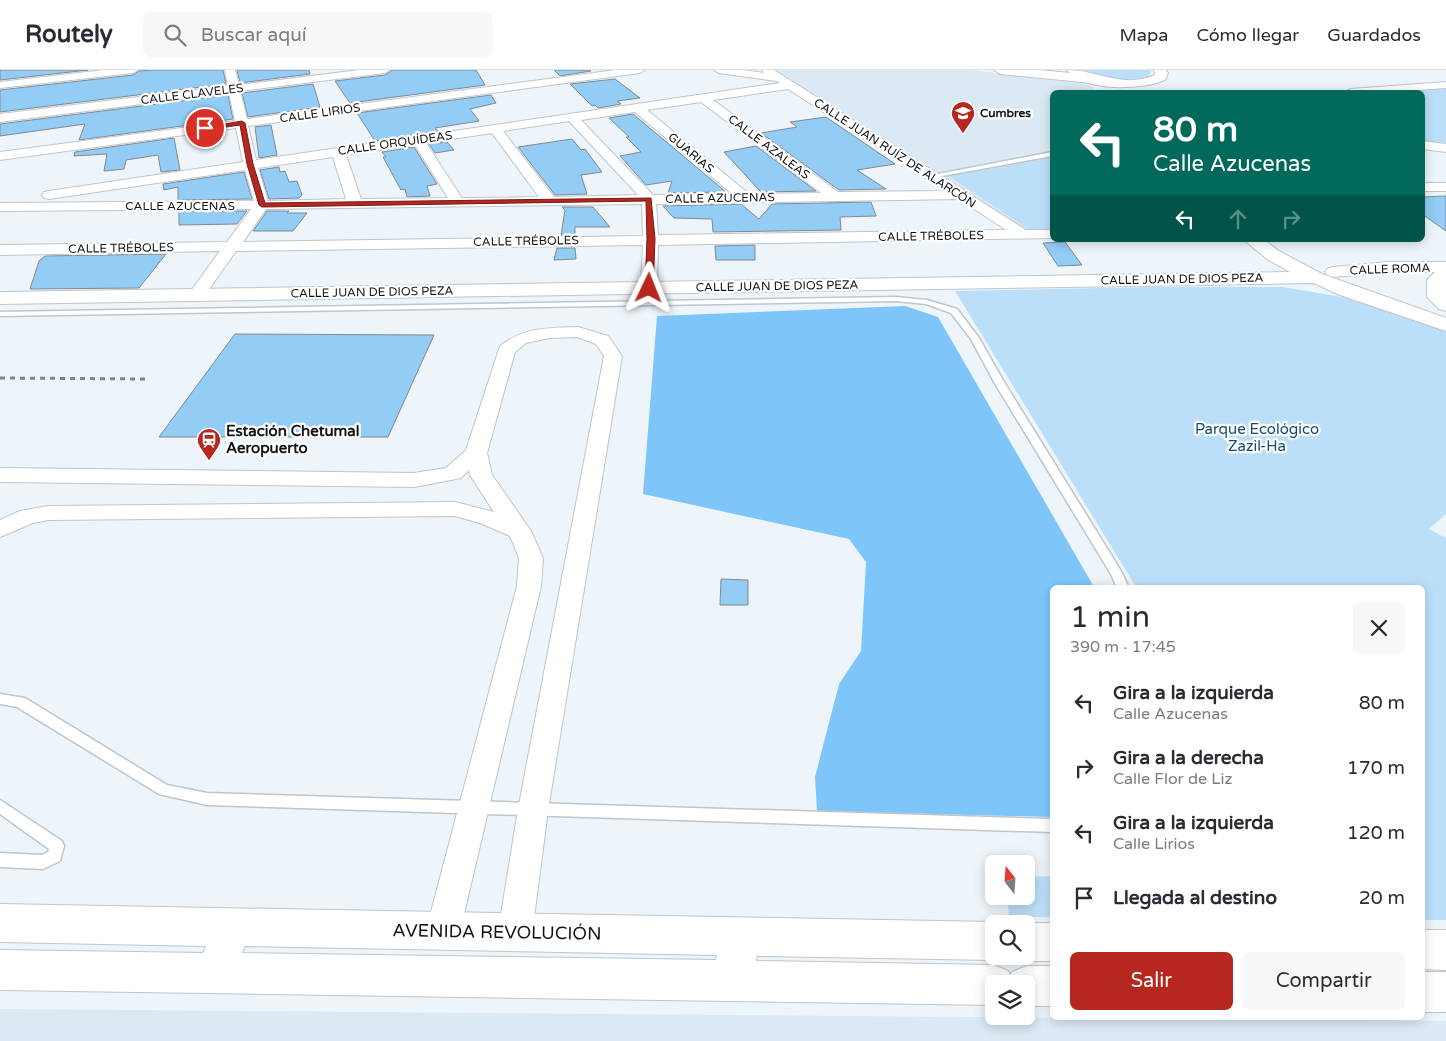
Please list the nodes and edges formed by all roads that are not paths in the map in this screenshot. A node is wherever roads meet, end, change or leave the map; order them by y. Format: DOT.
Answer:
graph roads {
  1 [pos="133,70"];
  2 [pos="230,70"];
  3 [pos="385,70"];
  4 [pos="640,70"];
  5 [pos="719,70"];
  6 [pos="767,70"];
  7 [pos="1000,70"];
  8 [pos="1073,70"];
  9 [pos="1160,70"];
  10 [pos="785,82"];
  11 [pos="1102,84"];
  12 [pos="0,85"];
  13 [pos="1446,85"];
  14 [pos="1130,88"];
  15 [pos="233,89"];
  16 [pos="1379,90"];
  17 [pos="703,98"];
  18 [pos="637,107"];
  19 [pos="572,117"];
  20 [pos="0,118"];
  21 [pos="242,123"];
  22 [pos="495,129"];
  23 [pos="418,140"];
  24 [pos="1425,145"];
  25 [pos="1446,148"];
  26 [pos="338,151"];
  27 [pos="1050,154"];
  28 [pos="0,156"];
  29 [pos="250,164"];
  30 [pos="931,176"];
  31 [pos="1446,186"];
  32 [pos="1425,187"];
  33 [pos="960,195"];
  34 [pos="834,196"];
  35 [pos="745,198"];
  36 [pos="649,199"];
  37 [pos="550,201"];
  38 [pos="0,202"];
  39 [pos="458,202"];
  40 [pos="355,204"];
  41 [pos="262,205"];
  42 [pos="0,207"];
  43 [pos="1050,234"];
  44 [pos="1024,235"];
  45 [pos="651,239"];
  46 [pos="1256,242"];
  47 [pos="1281,242"];
  48 [pos="233,246"];
  49 [pos="0,250"];
  50 [pos="1446,267"];
  51 [pos="1446,272"];
  52 [pos="1324,275"];
  53 [pos="649,288"];
  54 [pos="196,295"];
  55 [pos="0,298"];
  56 [pos="1446,305"];
  57 [pos="1446,312"];
  58 [pos="0,314"];
  59 [pos="1446,325"];
  60 [pos="476,453"];
  61 [pos="1,474"];
  62 [pos="0,530"];
  63 [pos="519,531"];
  64 [pos="1121,585"];
  65 [pos="0,699"];
  66 [pos="0,806"];
  67 [pos="473,808"];
  68 [pos="534,810"];
  69 [pos="1050,826"];
  70 [pos="0,860"];
  71 [pos="0,923"];
  72 [pos="233,928"];
  73 [pos="443,931"];
  74 [pos="516,933"];
  75 [pos="739,937"];
  76 [pos="985,941"];
  77 [pos="1035,942"];
  78 [pos="1050,942"];
  79 [pos="0,970"];
  80 [pos="214,974"];
  81 [pos="734,981"];
  82 [pos="985,985"];
  83 [pos="1035,986"];
  84 [pos="1050,986"];
  1 -- 12 [label="street"];
  2 -- 15 [label="street"];
  3 -- 15 [label="street, CALLE CLAVELES"];
  4 -- 21 [label="street, CALLE LIRIOS"];
  5 -- 10 [label="street"];
  6 -- 10 [label="street, CALLE JUAN RUÍZ DE ALARCÓN"];
  7 -- 11 [label="main road"];
  8 -- 11 [label="main road"];
  9 -- 14 [label="main road"];
  10 -- 17 [label="street, CALLE ORQUÍDEAS"];
  10 -- 30 [label="street, CALLE JUAN RUÍZ DE ALARCÓN"];
  11 -- 14 [label="main road"];
  13 -- 16 [label="street"];
  15 -- 20 [label="street, CALLE CLAVELES"];
  15 -- 21 [label="street"];
  17 -- 18 [label="street, CALLE ORQUÍDEAS"];
  17 -- 34 [label="street, CALLE AZALEAS"];
  18 -- 19 [label="street, CALLE ORQUÍDEAS"];
  18 -- 35 [label="street, GUARIAS"];
  19 -- 22 [label="street, CALLE ORQUÍDEAS"];
  19 -- 36 [label="street"];
  21 -- 28 [label="street, CALLE LIRIOS"];
  21 -- 29 [label="street"];
  22 -- 23 [label="street, CALLE ORQUÍDEAS"];
  22 -- 37 [label="street"];
  23 -- 26 [label="street, CALLE ORQUÍDEAS"];
  23 -- 39 [label="street"];
  24 -- 25 [label="street"];
  26 -- 29 [label="street, CALLE ORQUÍDEAS"];
  26 -- 40 [label="street"];
  27 -- 30 [label="lane"];
  29 -- 38 [label="street, CALLE ORQUÍDEAS"];
  29 -- 41 [label="street"];
  30 -- 33 [label="street, CALLE JUAN RUÍZ DE ALARCÓN"];
  31 -- 32 [label="street"];
  33 -- 34 [label="street, CALLE AZUCENAS"];
  33 -- 44 [label="street, CALLE JUAN RUÍZ DE ALARCÓN"];
  34 -- 35 [label="street, CALLE AZUCENAS"];
  35 -- 36 [label="street, CALLE AZUCENAS"];
  36 -- 37 [label="street, CALLE AZUCENAS"];
  36 -- 45 [label="street"];
  37 -- 39 [label="street, CALLE AZUCENAS"];
  39 -- 40 [label="street, CALLE AZUCENAS"];
  40 -- 41 [label="street, CALLE AZUCENAS"];
  41 -- 42 [label="street, CALLE AZUCENAS"];
  41 -- 48 [label="street"];
  43 -- 44 [label="street, CALLE TRÉBOLES"];
  44 -- 45 [label="street, CALLE TRÉBOLES"];
  45 -- 48 [label="street, CALLE TRÉBOLES"];
  45 -- 53 [label="street"];
  46 -- 52 [label="main road"];
  47 -- 52 [label="main road"];
  48 -- 49 [label="street, CALLE TRÉBOLES"];
  48 -- 54 [label="street"];
  50 -- 52 [label="street, CALLE ROMA"];
  51 -- 56 [label="main road"];
  52 -- 53 [label="main road, CALLE JUAN DE DIOS PEZA"];
  52 -- 57 [label="main road"];
  52 -- 59 [label="main road"];
  53 -- 54 [label="main road, CALLE JUAN DE DIOS PEZA"];
  54 -- 55 [label="main road, CALLE JUAN DE DIOS PEZA"];
  58 -- 64 [label="lane"];
  60 -- 61 [label="street"];
  60 -- 63 [label="street"];
  60 -- 68 [label="street"];
  62 -- 63 [label="street"];
  63 -- 67 [label="street"];
  65 -- 67 [label="lane"];
  66 -- 70 [label="lane"];
  67 -- 68 [label="lane"];
  67 -- 73 [label="street"];
  68 -- 69 [label="lane"];
  68 -- 74 [label="street"];
  71 -- 72 [label="main road, AVENIDA REVOLUCIÓN"];
  72 -- 73 [label="main road, AVENIDA REVOLUCIÓN"];
  72 -- 80 [label="main road"];
  73 -- 74 [label="main road, AVENIDA REVOLUCIÓN"];
  74 -- 75 [label="main road, AVENIDA REVOLUCIÓN"];
  75 -- 76 [label="main road, AVENIDA REVOLUCIÓN"];
  75 -- 81 [label="main road"];
  77 -- 78 [label="main road"];
  79 -- 80 [label="main road"];
  80 -- 81 [label="main road"];
  81 -- 82 [label="main road"];
  83 -- 84 [label="main road"];
}
